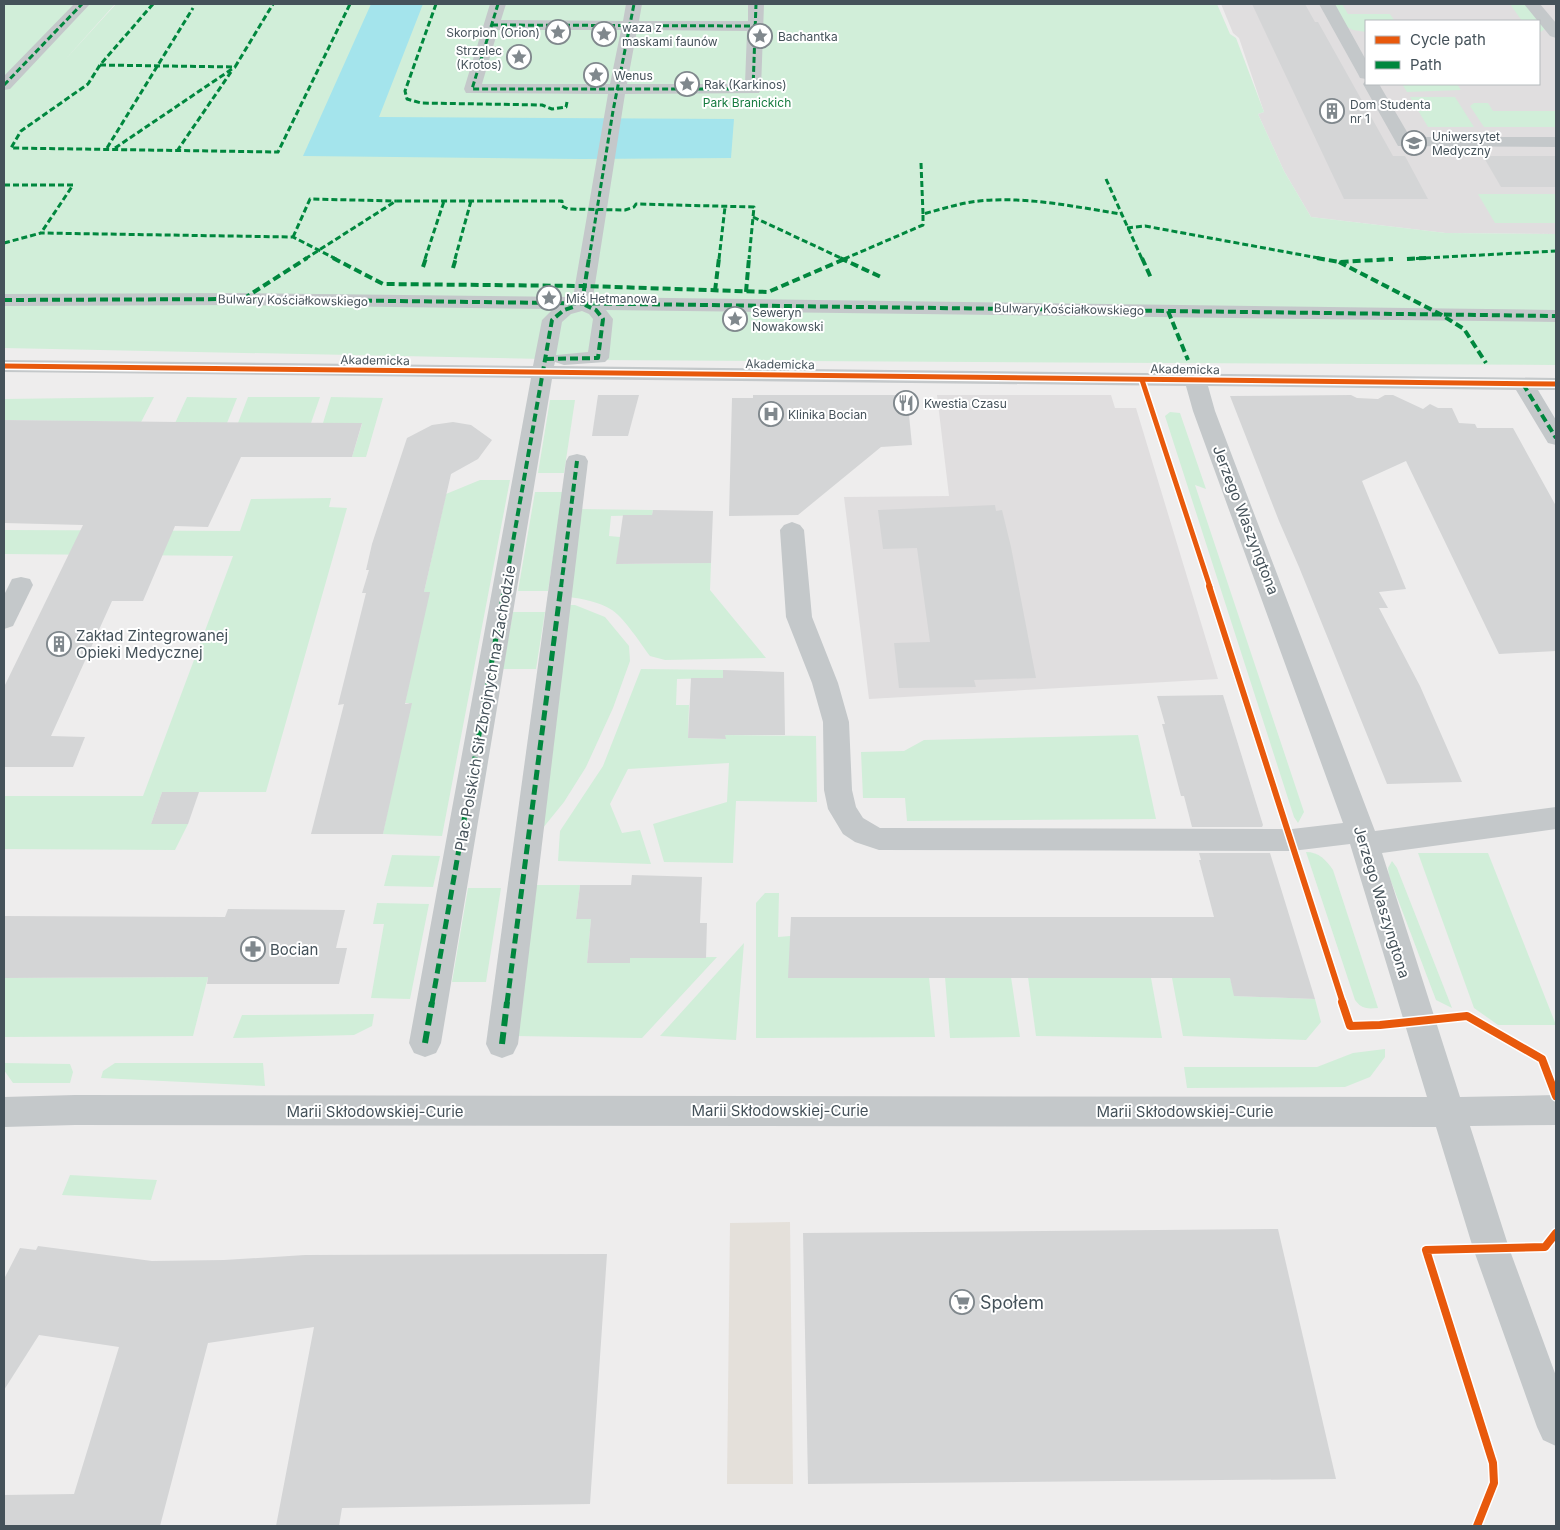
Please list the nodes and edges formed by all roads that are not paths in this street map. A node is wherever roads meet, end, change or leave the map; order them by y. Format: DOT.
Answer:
graph roads {
  1 [pos="82,4"];
  2 [pos="498,4"];
  3 [pos="634,4"];
  4 [pos="756,4"];
  5 [pos="1327,4"];
  6 [pos="1532,4"];
  7 [pos="492,25"];
  8 [pos="629,26"];
  9 [pos="755,26"];
  10 [pos="1556,32"];
  11 [pos="1365,72"];
  12 [pos="1373,85"];
  13 [pos="4,86"];
  14 [pos="617,89"];
  15 [pos="1556,142"];
  16 [pos="4,300"];
  17 [pos="582,304"];
  18 [pos="1556,316"];
  19 [pos="4,366"];
  20 [pos="544,366"];
  21 [pos="1195,380"];
  22 [pos="1523,384"];
  23 [pos="1556,384"];
  24 [pos="1556,438"];
  25 [pos="578,461"];
  26 [pos="792,530"];
  27 [pos="21,585"];
  28 [pos="4,620"];
  29 [pos="1556,818"];
  30 [pos="1363,838"];
  31 [pos="426,1043"];
  32 [pos="502,1044"];
  33 [pos="1556,1110"];
  34 [pos="4,1112"];
  35 [pos="1448,1112"];
  36 [pos="1553,1406"];
  1 -- 13 [label="street"];
  2 -- 7 [label="street"];
  3 -- 8 [label="street"];
  4 -- 9 [label="street"];
  5 -- 11 [label="street"];
  6 -- 10 [label="street"];
  7 -- 8 [label="street"];
  7 -- 14 [label="street"];
  8 -- 9 [label="street"];
  8 -- 14 [label="street"];
  9 -- 14 [label="street"];
  12 -- 15 [label="street"];
  14 -- 17 [label="street"];
  16 -- 17 [label="street, Bulwary Kościałkowskiego"];
  17 -- 18 [label="street, Bulwary Kościałkowskiego"];
  17 -- 20 [label="street, Bulwary Kościałkowskiego"];
  17 -- 20 [label="street"];
  19 -- 20 [label="street, Akademicka"];
  20 -- 21 [label="street, Akademicka"];
  20 -- 31 [label="street, Plac Polskich Sił Zbrojnych na Zachodzie"];
  21 -- 22 [label="street, Akademicka"];
  21 -- 30 [label="street, Jerzego Waszyngtona"];
  22 -- 23 [label="street, Akademicka"];
  22 -- 24 [label="street"];
  25 -- 32 [label="street"];
  26 -- 30 [label="street"];
  27 -- 28 [label="street"];
  29 -- 30 [label="street"];
  30 -- 35 [label="street, Jerzego Waszyngtona"];
  33 -- 35 [label="street, Marii Skłodowskiej-Curie"];
  34 -- 35 [label="street, Marii Skłodowskiej-Curie"];
  35 -- 36 [label="street, Jerzego Waszyngtona"];
}
